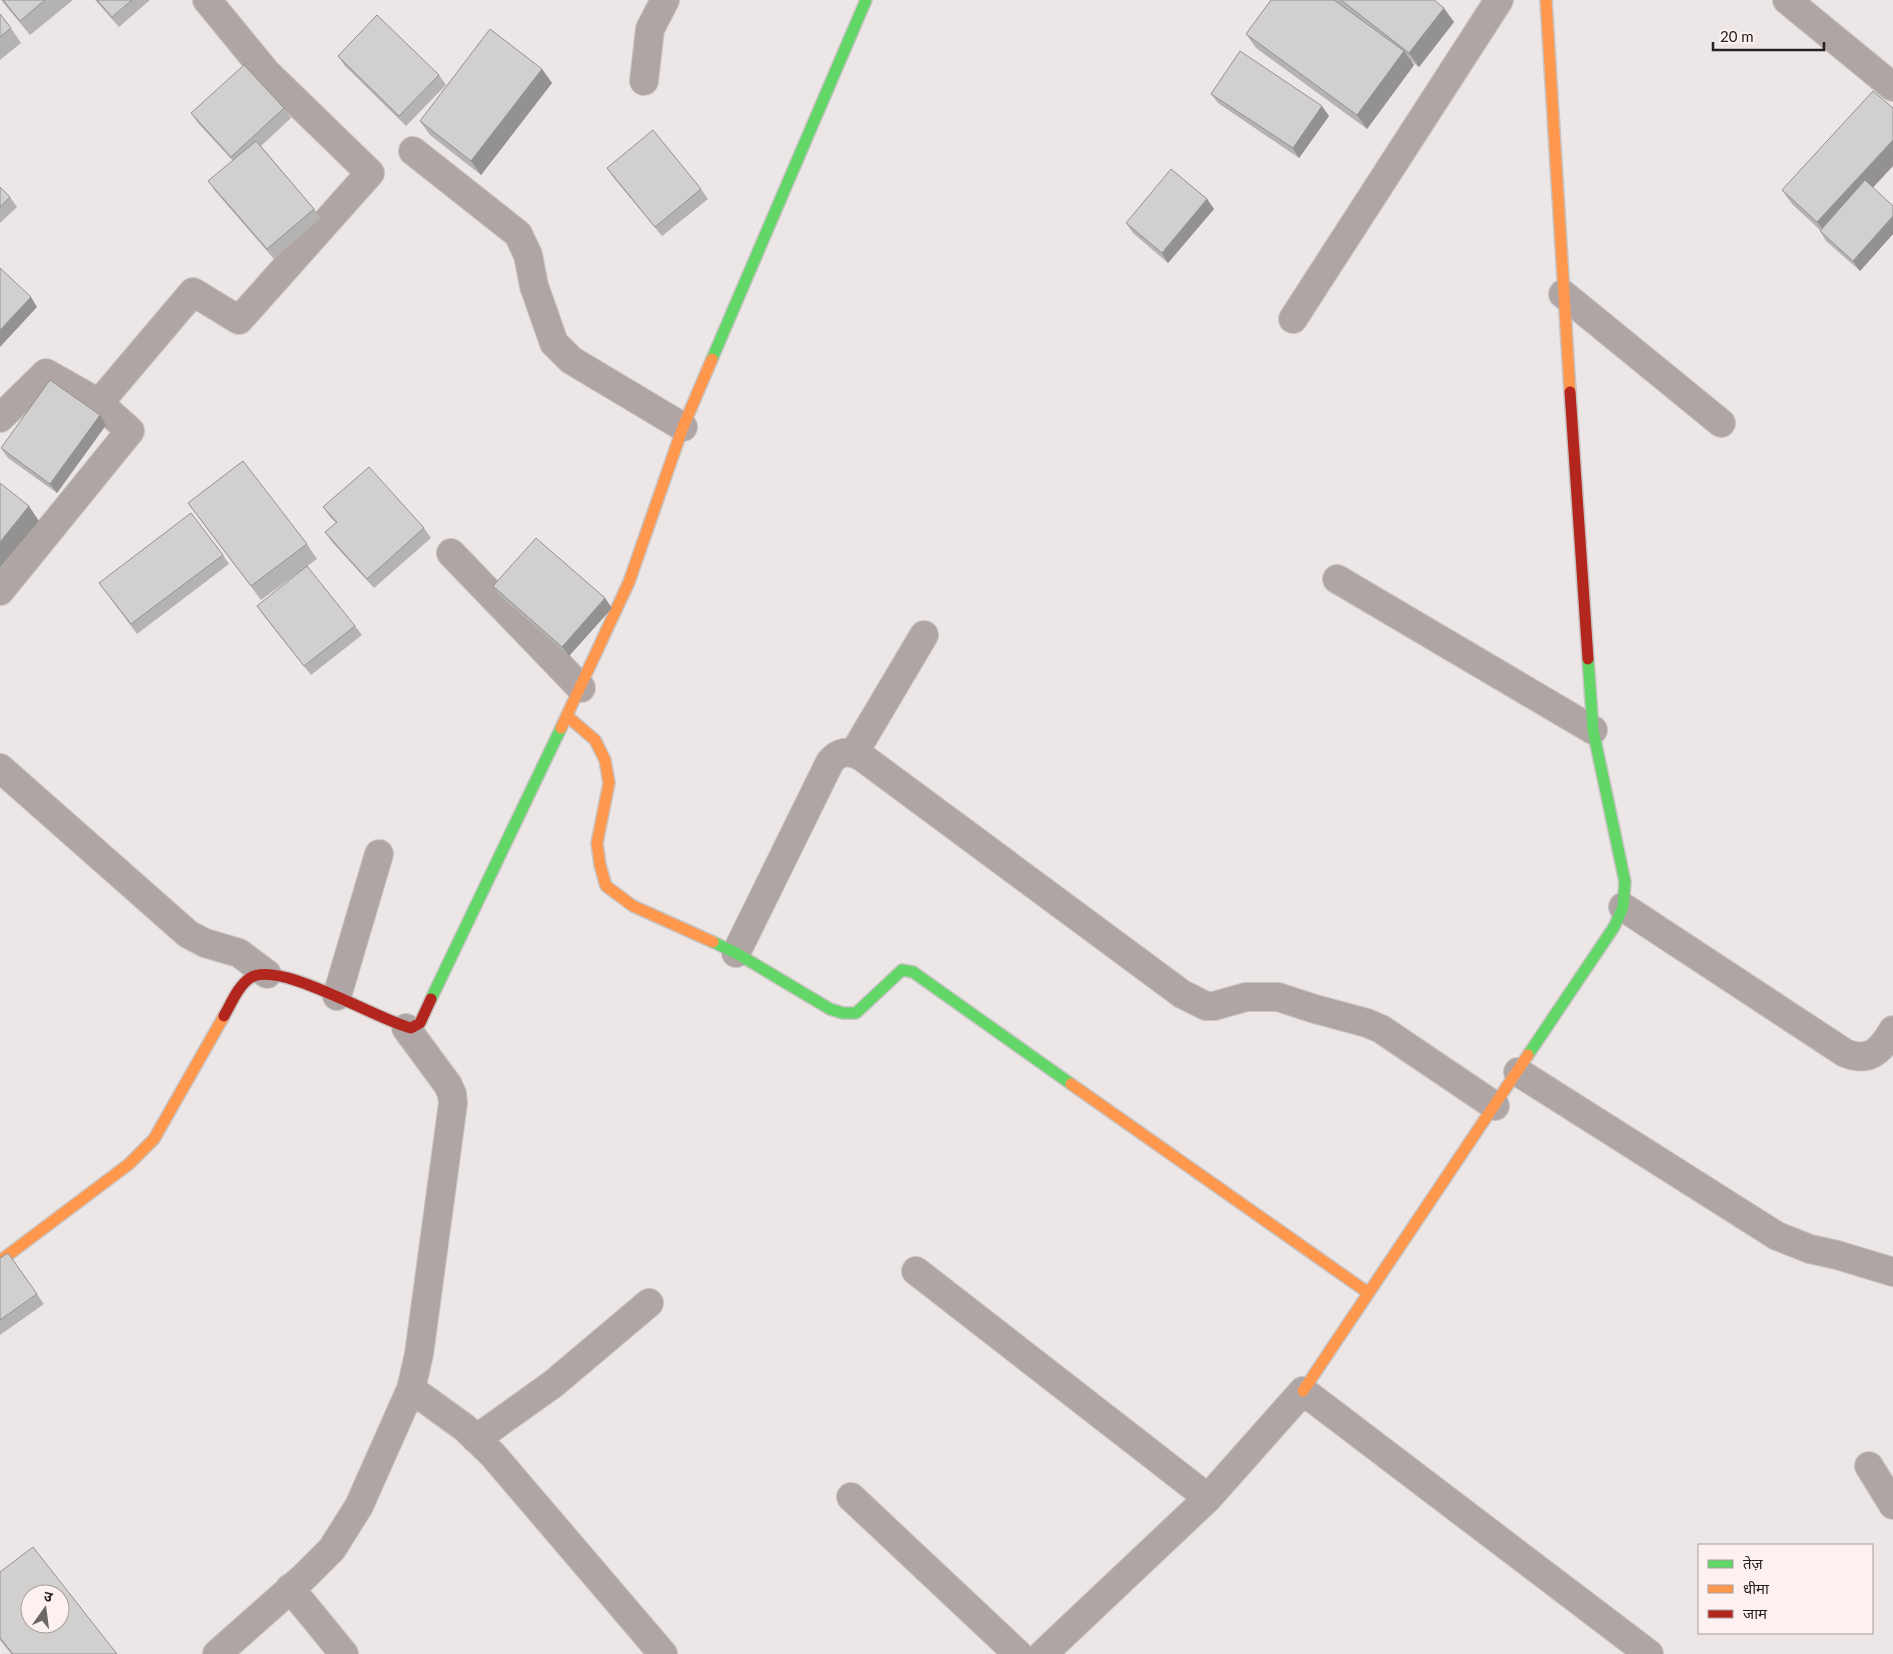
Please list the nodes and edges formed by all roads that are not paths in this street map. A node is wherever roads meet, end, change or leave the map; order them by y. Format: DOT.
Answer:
graph roads {
  1 [pos="208,0"];
  2 [pos="665,0"];
  3 [pos="866,0"];
  4 [pos="1499,0"];
  5 [pos="1546,0"];
  6 [pos="1790,1"];
  7 [pos="644,81"];
  8 [pos="1893,86"];
  9 [pos="413,151"];
  10 [pos="1563,294"];
  11 [pos="1292,319"];
  12 [pos="100,403"];
  13 [pos="0,418"];
  14 [pos="1721,422"];
  15 [pos="683,426"];
  16 [pos="451,553"];
  17 [pos="1336,579"];
  18 [pos="0,591"];
  19 [pos="924,635"];
  20 [pos="581,688"];
  21 [pos="567,716"];
  22 [pos="1593,730"];
  23 [pos="854,753"];
  24 [pos="0,768"];
  25 [pos="379,854"];
  26 [pos="1623,907"];
  27 [pos="736,953"];
  28 [pos="267,974"];
  29 [pos="337,996"];
  30 [pos="406,1028"];
  31 [pos="1893,1030"];
  32 [pos="1518,1072"];
  33 [pos="1495,1106"];
  34 [pos="0,1261"];
  35 [pos="916,1271"];
  36 [pos="1893,1272"];
  37 [pos="1367,1292"];
  38 [pos="649,1303"];
  39 [pos="411,1389"];
  40 [pos="1303,1391"];
  41 [pos="476,1439"];
  42 [pos="1869,1466"];
  43 [pos="851,1497"];
  44 [pos="1208,1498"];
  45 [pos="1893,1505"];
  46 [pos="290,1588"];
  47 [pos="217,1654"];
  48 [pos="344,1654"];
  49 [pos="663,1654"];
  50 [pos="1018,1654"];
  51 [pos="1043,1654"];
  52 [pos="1649,1654"];
  1 -- 12 [label="street"];
  2 -- 7 [label="street"];
  3 -- 15 [label="street"];
  4 -- 11 [label="street"];
  5 -- 10 [label="street"];
  6 -- 8 [label="street"];
  9 -- 15 [label="street"];
  10 -- 14 [label="street"];
  10 -- 22 [label="street"];
  12 -- 13 [label="street"];
  12 -- 18 [label="street"];
  15 -- 20 [label="street"];
  16 -- 20 [label="street"];
  17 -- 22 [label="street"];
  19 -- 23 [label="street"];
  20 -- 21 [label="street"];
  21 -- 27 [label="street"];
  21 -- 30 [label="street"];
  22 -- 26 [label="street"];
  23 -- 27 [label="street"];
  23 -- 33 [label="street"];
  24 -- 28 [label="street"];
  25 -- 29 [label="street"];
  26 -- 31 [label="street"];
  26 -- 32 [label="street"];
  27 -- 37 [label="street"];
  28 -- 29 [label="street"];
  28 -- 34 [label="street"];
  29 -- 30 [label="street"];
  30 -- 39 [label="street"];
  32 -- 33 [label="street"];
  32 -- 36 [label="street"];
  33 -- 37 [label="street"];
  35 -- 44 [label="street"];
  37 -- 40 [label="street"];
  38 -- 41 [label="street"];
  39 -- 41 [label="street"];
  39 -- 46 [label="street"];
  40 -- 44 [label="street"];
  40 -- 52 [label="street"];
  41 -- 49 [label="street"];
  42 -- 45 [label="street"];
  43 -- 50 [label="street"];
  44 -- 51 [label="street"];
  46 -- 47 [label="street"];
  46 -- 48 [label="street"];
}
